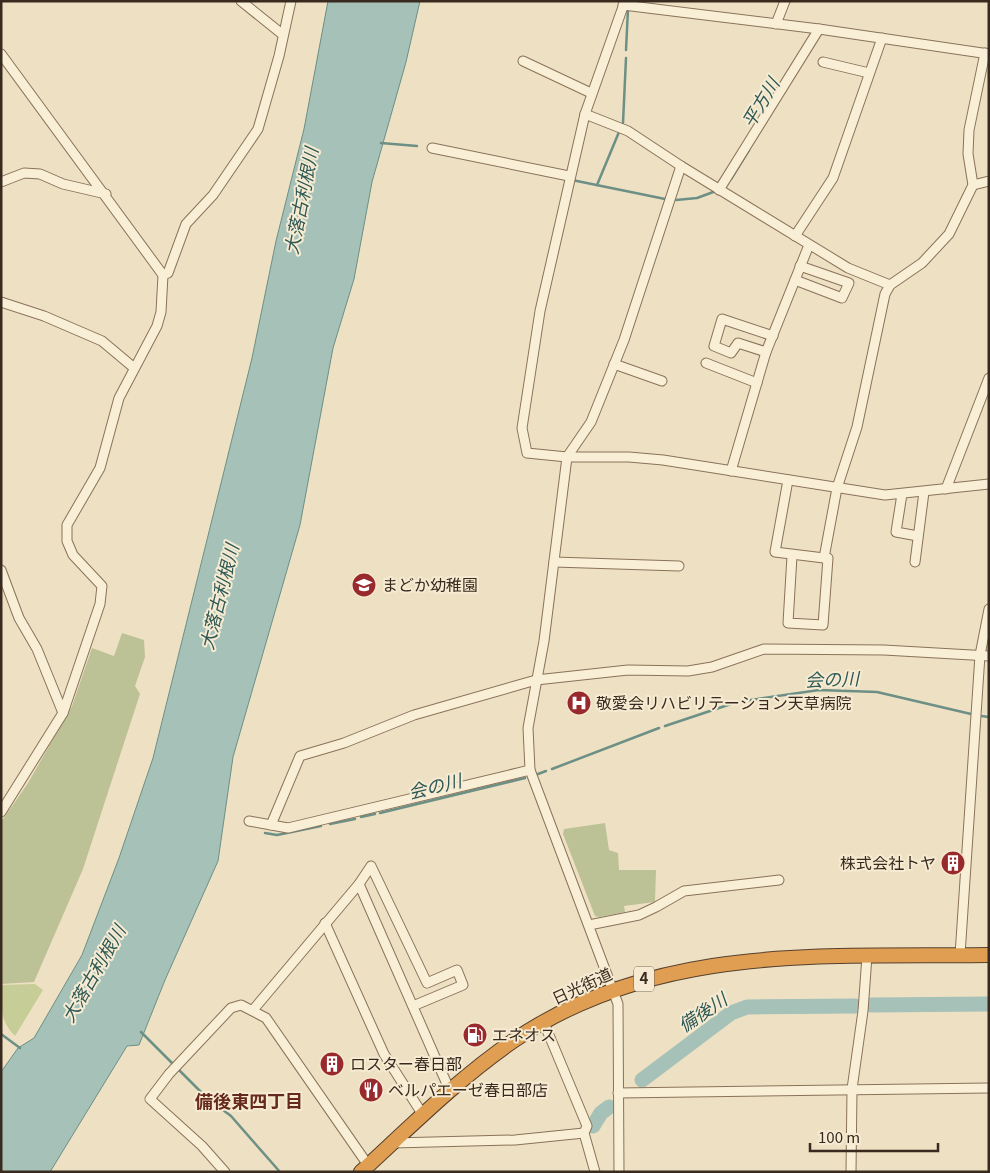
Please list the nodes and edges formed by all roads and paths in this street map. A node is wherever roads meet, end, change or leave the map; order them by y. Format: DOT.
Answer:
graph roads {
  1 [pos="241,1"];
  2 [pos="291,1"];
  3 [pos="785,1"];
  4 [pos="624,3"];
  5 [pos="776,24"];
  6 [pos="819,29"];
  7 [pos="282,34"];
  8 [pos="882,38"];
  9 [pos="1,54"];
  10 [pos="987,54"];
  11 [pos="523,60"];
  12 [pos="823,62"];
  13 [pos="870,73"];
  14 [pos="591,93"];
  15 [pos="585,114"];
  16 [pos="432,148"];
  17 [pos="681,166"];
  18 [pos="569,176"];
  19 [pos="989,181"];
  20 [pos="1,182"];
  21 [pos="973,185"];
  22 [pos="720,190"];
  23 [pos="106,194"];
  24 [pos="795,236"];
  25 [pos="809,244"];
  26 [pos="800,266"];
  27 [pos="163,275"];
  28 [pos="795,280"];
  29 [pos="890,285"];
  30 [pos="1,302"];
  31 [pos="773,336"];
  32 [pos="766,352"];
  33 [pos="706,363"];
  34 [pos="614,364"];
  35 [pos="133,367"];
  36 [pos="989,378"];
  37 [pos="662,381"];
  38 [pos="757,382"];
  39 [pos="567,457"];
  40 [pos="731,471"];
  41 [pos="788,480"];
  42 [pos="989,484"];
  43 [pos="837,488"];
  44 [pos="946,488"];
  45 [pos="924,492"];
  46 [pos="902,494"];
  47 [pos="918,536"];
  48 [pos="792,556"];
  49 [pos="824,558"];
  50 [pos="554,562"];
  51 [pos="915,562"];
  52 [pos="679,566"];
  53 [pos="1,570"];
  54 [pos="989,609"];
  55 [pos="984,655"];
  56 [pos="536,680"];
  57 [pos="63,713"];
  58 [pos="530,770"];
  59 [pos="1,812"];
  60 [pos="249,821"];
  61 [pos="270,825"];
  62 [pos="778,880"];
  63 [pos="359,884"];
  64 [pos="325,924"];
  65 [pos="589,925"];
  66 [pos="960,955"];
  67 [pos="989,955"];
  68 [pos="867,956"];
  69 [pos="427,983"];
  70 [pos="613,989"];
  71 [pos="433,998"];
  72 [pos="413,1006"];
  73 [pos="253,1010"];
  74 [pos="544,1023"];
  75 [pos="989,1088"];
  76 [pos="852,1089"];
  77 [pos="450,1091"];
  78 [pos="618,1093"];
  79 [pos="423,1115"];
  80 [pos="584,1133"];
  81 [pos="394,1143"];
  82 [pos="365,1168"];
  83 [pos="225,1172"];
  84 [pos="595,1172"];
  85 [pos="619,1172"];
  86 [pos="851,1172"];
  1 -- 7 [label="street"];
  2 -- 7 [label="street"];
  3 -- 5 [label="street"];
  4 -- 5 [label="street"];
  4 -- 14 [label="street"];
  5 -- 6 [label="street"];
  6 -- 8 [label="street"];
  6 -- 22 [label="street"];
  7 -- 27 [label="street"];
  8 -- 10 [label="street"];
  8 -- 13 [label="street"];
  9 -- 23 [label="street"];
  10 -- 21 [label="street"];
  11 -- 14 [label="street"];
  12 -- 13 [label="street"];
  13 -- 24 [label="street"];
  14 -- 15 [label="street"];
  15 -- 17 [label="street"];
  15 -- 18 [label="street"];
  16 -- 18 [label="street"];
  17 -- 22 [label="street"];
  17 -- 34 [label="street"];
  18 -- 39 [label="street"];
  19 -- 21 [label="street"];
  20 -- 23 [label="street"];
  21 -- 29 [label="street"];
  22 -- 24 [label="street"];
  23 -- 27 [label="street"];
  24 -- 25 [label="street"];
  25 -- 26 [label="street"];
  25 -- 29 [label="street"];
  26 -- 28 [label="street"];
  26 -- 28 [label="street"];
  27 -- 35 [label="street"];
  28 -- 31 [label="street"];
  29 -- 43 [label="street"];
  30 -- 35 [label="street"];
  31 -- 32 [label="street"];
  31 -- 32 [label="street"];
  32 -- 38 [label="street"];
  33 -- 38 [label="street"];
  34 -- 37 [label="street"];
  34 -- 39 [label="street"];
  35 -- 57 [label="street"];
  36 -- 44 [label="street"];
  38 -- 40 [label="street"];
  39 -- 40 [label="street"];
  39 -- 50 [label="street"];
  40 -- 41 [label="street"];
  41 -- 43 [label="street"];
  41 -- 48 [label="street"];
  42 -- 44 [label="street"];
  43 -- 46 [label="street"];
  43 -- 49 [label="street"];
  44 -- 45 [label="street"];
  45 -- 46 [label="street"];
  45 -- 47 [label="street"];
  46 -- 47 [label="street"];
  47 -- 51 [label="street"];
  48 -- 49 [label="street"];
  48 -- 49 [label="street"];
  50 -- 52 [label="street"];
  50 -- 56 [label="street"];
  53 -- 57 [label="street"];
  54 -- 55 [label="street"];
  55 -- 56 [label="street"];
  55 -- 66 [label="street"];
  56 -- 58 [label="street"];
  56 -- 61 [label="street"];
  57 -- 59 [label="street"];
  58 -- 61 [label="street"];
  58 -- 65 [label="street"];
  60 -- 61 [label="street"];
  62 -- 65 [label="street"];
  63 -- 64 [label="street"];
  63 -- 69 [label="street"];
  63 -- 72 [label="street"];
  64 -- 73 [label="street"];
  64 -- 79 [label="street"];
  65 -- 70 [label="street"];
  66 -- 67 [label="highway, 日光街道 / 4"];
  66 -- 68 [label="highway, 日光街道 / 4"];
  68 -- 70 [label="highway, 日光街道 / 4"];
  68 -- 76 [label="street"];
  69 -- 71 [label="street"];
  69 -- 71 [label="street"];
  70 -- 74 [label="highway, 日光街道 / 4"];
  70 -- 78 [label="street"];
  71 -- 72 [label="street"];
  72 -- 77 [label="street"];
  73 -- 82 [label="street"];
  73 -- 83 [label="street"];
  74 -- 77 [label="highway, 日光街道 / 4"];
  74 -- 80 [label="street"];
  75 -- 76 [label="street"];
  76 -- 78 [label="street"];
  76 -- 86 [label="street"];
  77 -- 79 [label="highway, 日光街道 / 4"];
  78 -- 85 [label="street"];
  79 -- 81 [label="highway, 日光街道 / 4"];
  80 -- 81 [label="street"];
  80 -- 84 [label="street"];
  81 -- 82 [label="highway, 日光街道 / 4"];
}
